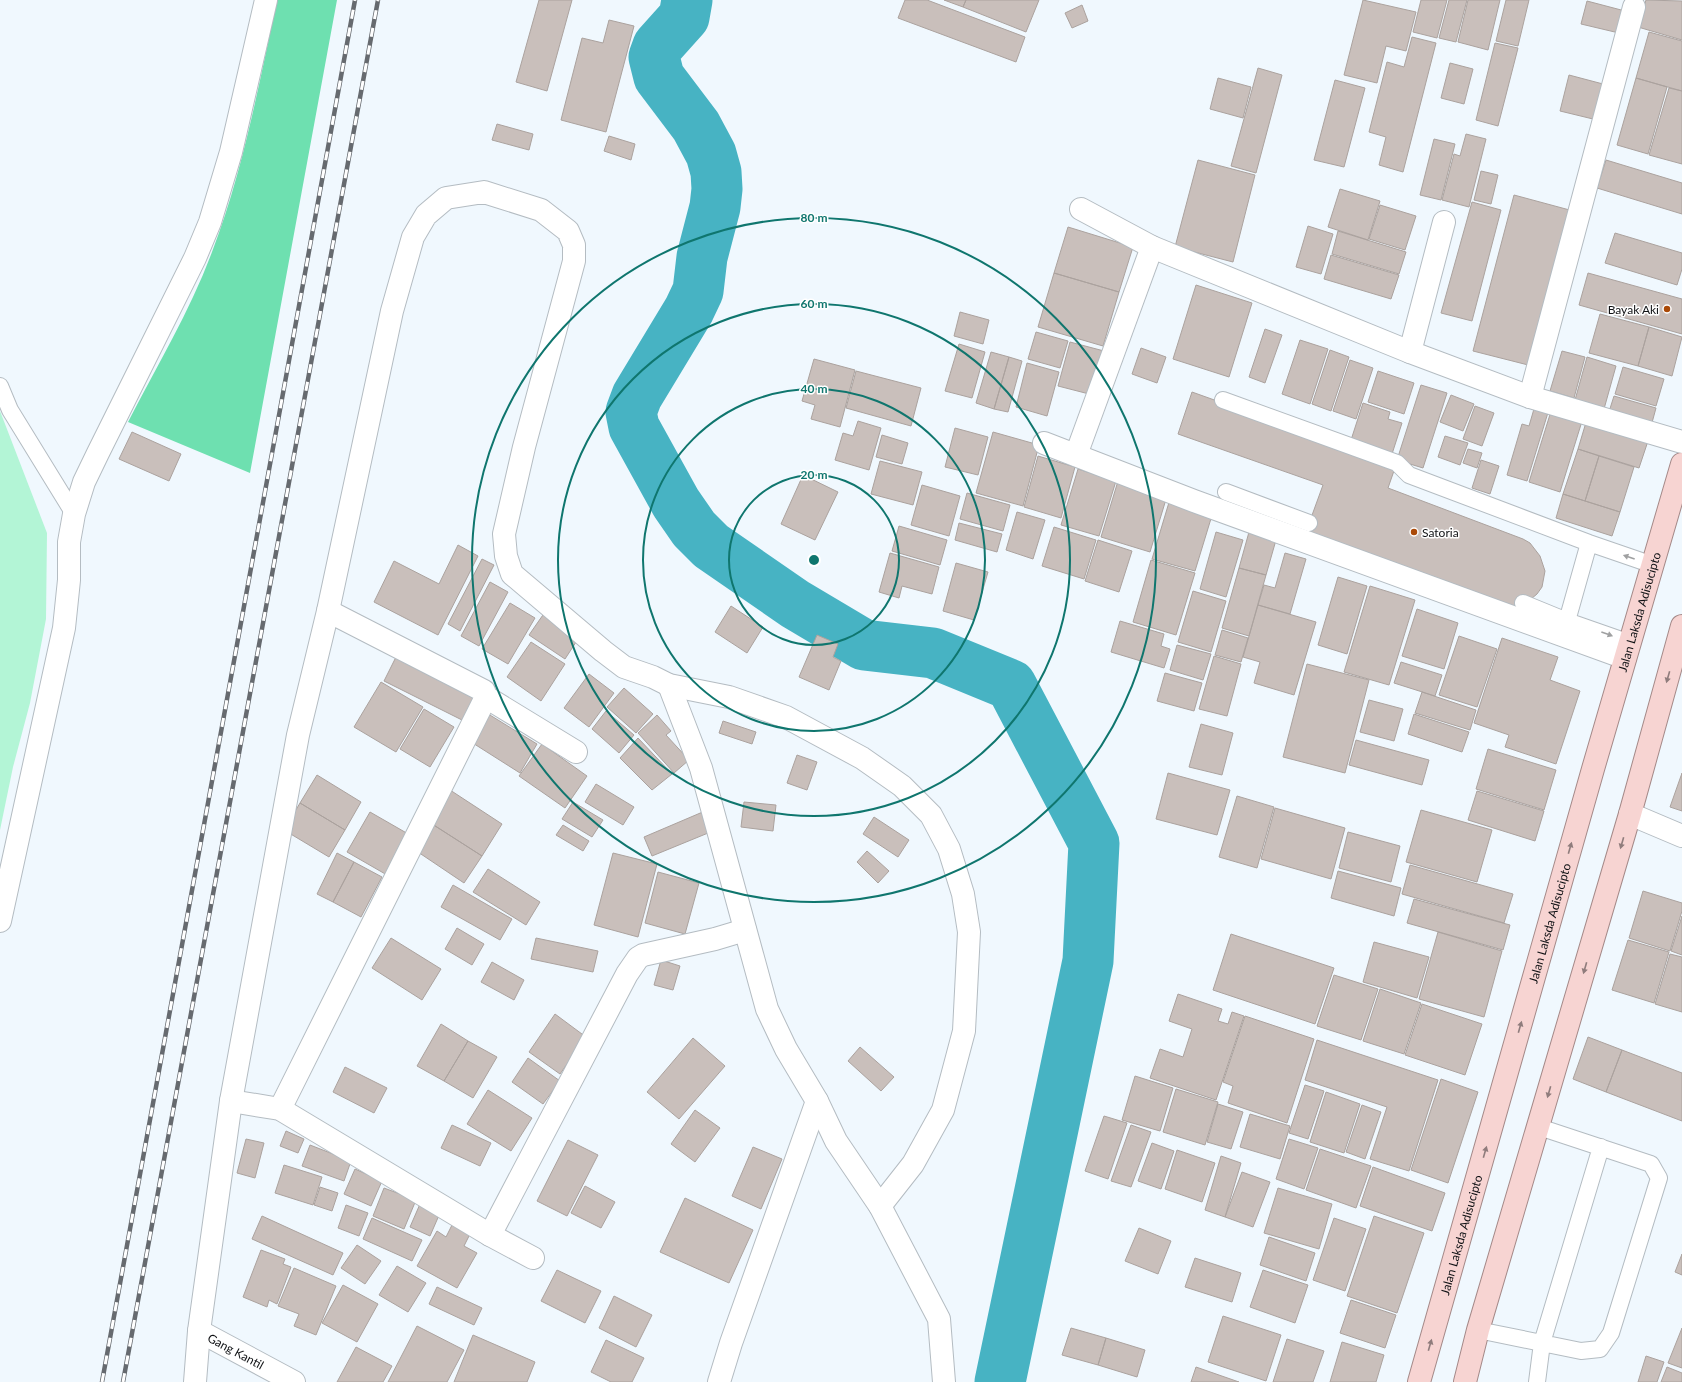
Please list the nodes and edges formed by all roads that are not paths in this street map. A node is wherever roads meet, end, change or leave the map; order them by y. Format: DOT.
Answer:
graph roads {
  1 [pos="266,0"];
  2 [pos="1634,7"];
  3 [pos="1081,210"];
  4 [pos="1444,222"];
  5 [pos="1152,247"];
  6 [pos="1410,352"];
  7 [pos="0,386"];
  8 [pos="1530,397"];
  9 [pos="1223,400"];
  10 [pos="1682,442"];
  11 [pos="1044,443"];
  12 [pos="1076,455"];
  13 [pos="1682,464"];
  14 [pos="1226,492"];
  15 [pos="74,514"];
  16 [pos="1309,523"];
  17 [pos="1590,543"];
  18 [pos="1653,565"];
  19 [pos="1523,603"];
  20 [pos="328,611"];
  21 [pos="1567,621"];
  22 [pos="1682,626"];
  23 [pos="1628,650"];
  24 [pos="1678,654"];
  25 [pos="668,685"];
  26 [pos="486,697"];
  27 [pos="576,752"];
  28 [pos="1630,814"];
  29 [pos="1682,836"];
  30 [pos="0,921"];
  31 [pos="745,930"];
  32 [pos="231,1101"];
  33 [pos="817,1101"];
  34 [pos="280,1109"];
  35 [pos="1539,1127"];
  36 [pos="1601,1147"];
  37 [pos="880,1206"];
  38 [pos="490,1235"];
  39 [pos="533,1258"];
  40 [pos="1478,1330"];
  41 [pos="199,1331"];
  42 [pos="1542,1343"];
  43 [pos="195,1382"];
  44 [pos="294,1382"];
  45 [pos="720,1382"];
  46 [pos="944,1382"];
  47 [pos="1419,1382"];
  48 [pos="1465,1382"];
  49 [pos="1537,1382"];
  1 -- 15 [label="street"];
  2 -- 8 [label="street"];
  3 -- 5 [label="street"];
  4 -- 6 [label="street"];
  5 -- 6 [label="street"];
  5 -- 12 [label="street"];
  6 -- 8 [label="street"];
  7 -- 15 [label="lane"];
  8 -- 10 [label="street"];
  9 -- 17 [label="lane"];
  11 -- 12 [label="street"];
  12 -- 23 [label="street"];
  13 -- 18 [label="highway, Jalan Laksda Adisucipto"];
  14 -- 16 [label="lane"];
  15 -- 30 [label="street"];
  18 -- 17 [label="lane, one-way"];
  17 -- 21 [label="lane"];
  18 -- 23 [label="highway, Jalan Laksda Adisucipto"];
  19 -- 21 [label="lane"];
  20 -- 25 [label="street"];
  20 -- 26 [label="street"];
  20 -- 32 [label="street"];
  21 -- 23 [label="lane, one-way"];
  22 -- 24 [label="highway"];
  47 -- 23 [label="highway, Jalan Laksda Adisucipto, one-way"];
  24 -- 28 [label="highway, one-way"];
  25 -- 31 [label="street"];
  25 -- 37 [label="street"];
  26 -- 27 [label="street"];
  26 -- 34 [label="street"];
  28 -- 29 [label="street"];
  28 -- 35 [label="highway, one-way"];
  31 -- 33 [label="street"];
  31 -- 38 [label="street"];
  32 -- 34 [label="street"];
  32 -- 41 [label="street"];
  33 -- 37 [label="street"];
  33 -- 45 [label="street"];
  34 -- 38 [label="street"];
  35 -- 36 [label="lane"];
  35 -- 40 [label="highway"];
  36 -- 42 [label="lane"];
  36 -- 42 [label="lane"];
  37 -- 46 [label="street"];
  38 -- 39 [label="street"];
  40 -- 42 [label="lane"];
  40 -- 48 [label="highway"];
  41 -- 43 [label="street"];
  41 -- 44 [label="street, Gang Kantil"];
  42 -- 49 [label="lane"];
}
